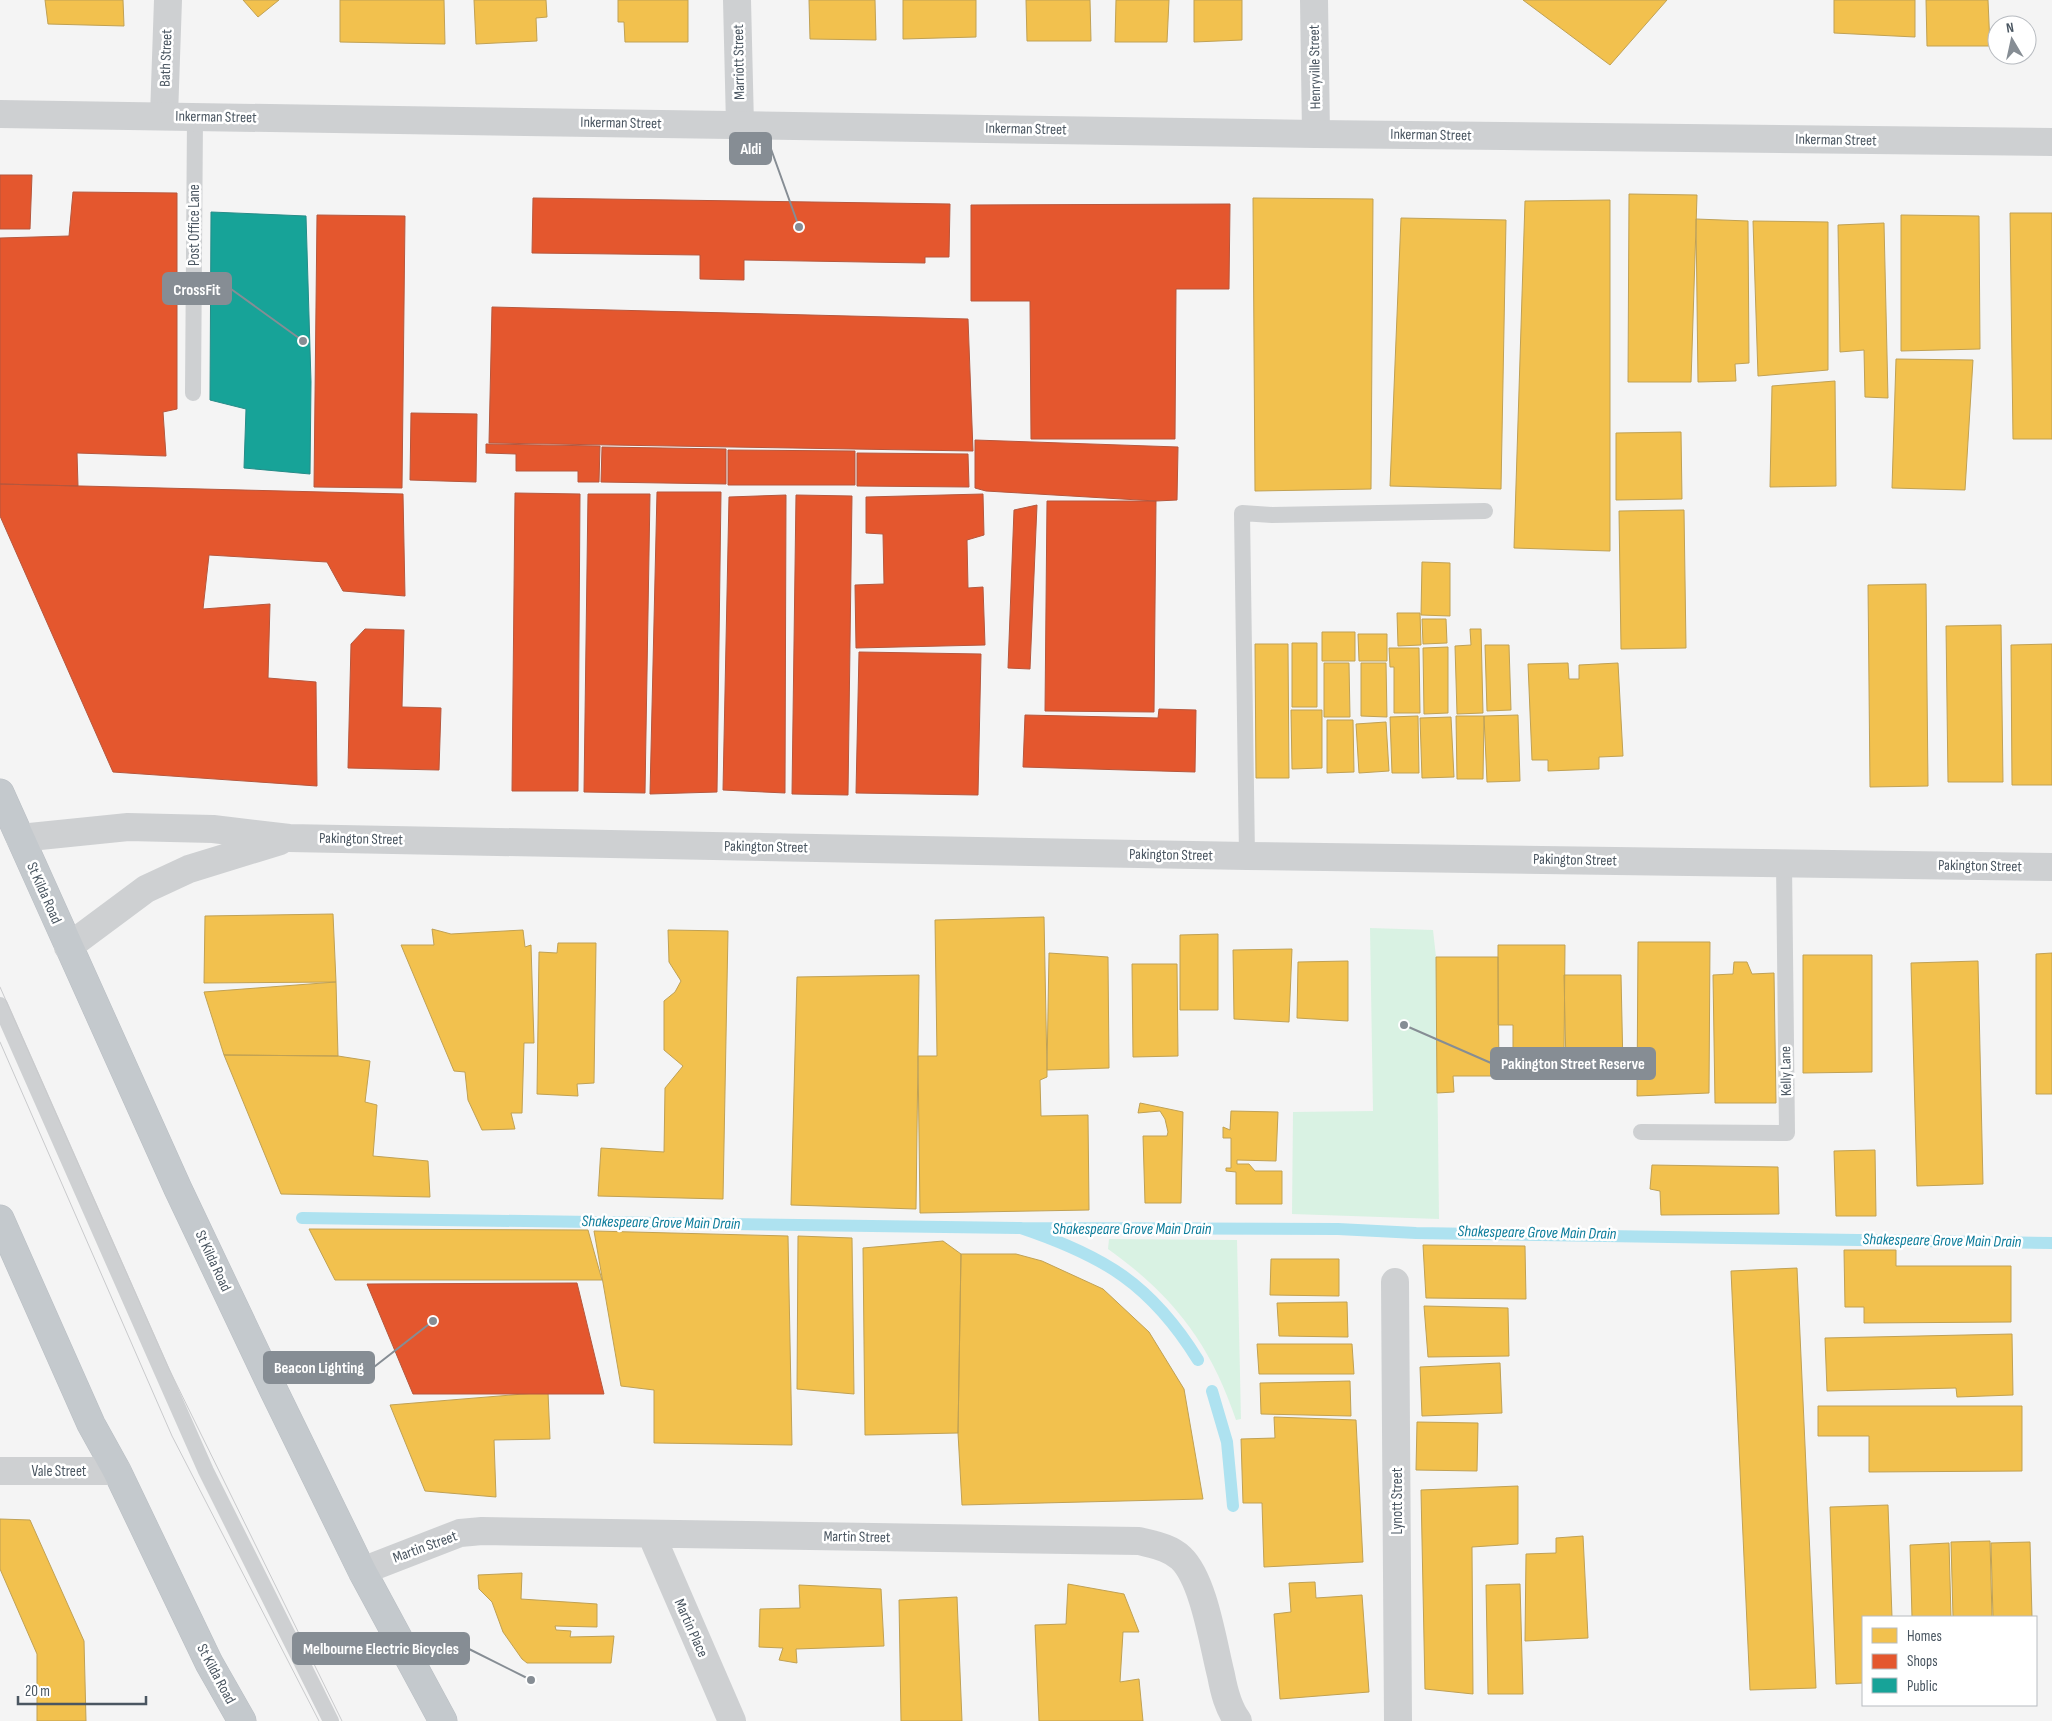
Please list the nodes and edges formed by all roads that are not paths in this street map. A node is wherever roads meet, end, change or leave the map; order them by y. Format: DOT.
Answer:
graph roads {
  1 [pos="168,0"];
  2 [pos="737,0"];
  3 [pos="1314,0"];
  4 [pos="0,114"];
  5 [pos="164,116"];
  6 [pos="195,117"];
  7 [pos="740,125"];
  8 [pos="1316,134"];
  9 [pos="2052,142"];
  10 [pos="193,393"];
  11 [pos="1485,511"];
  12 [pos="0,793"];
  13 [pos="20,838"];
  14 [pos="289,838"];
  15 [pos="1247,856"];
  16 [pos="1784,863"];
  17 [pos="2052,867"];
  18 [pos="68,947"];
  19 [pos="0,1005"];
  20 [pos="1641,1132"];
  21 [pos="0,1219"];
  22 [pos="1395,1282"];
  23 [pos="0,1471"];
  24 [pos="117,1472"];
  25 [pos="651,1534"];
  26 [pos="362,1571"];
  27 [pos="242,1721"];
  28 [pos="331,1721"];
  29 [pos="443,1721"];
  30 [pos="732,1721"];
  31 [pos="1238,1721"];
  32 [pos="1398,1721"];
  1 -- 5 [label="street, Bath Street"];
  2 -- 7 [label="street, Marriott Street"];
  3 -- 8 [label="street, Henryville Street"];
  4 -- 5 [label="street, Inkerman Street"];
  5 -- 6 [label="street, Inkerman Street"];
  6 -- 7 [label="street, Inkerman Street"];
  6 -- 10 [label="lane, Post Office Lane"];
  7 -- 8 [label="street, Inkerman Street"];
  8 -- 9 [label="street, Inkerman Street"];
  11 -- 15 [label="lane"];
  12 -- 13 [label="highway, St Kilda Road"];
  13 -- 14 [label="street, Pakington Street"];
  13 -- 18 [label="highway, St Kilda Road"];
  14 -- 15 [label="street, Pakington Street"];
  14 -- 18 [label="street, Pakington Street"];
  15 -- 16 [label="street, Pakington Street"];
  16 -- 17 [label="street, Pakington Street"];
  16 -- 20 [label="lane, Kelly Lane"];
  18 -- 26 [label="highway, St Kilda Road"];
  19 -- 28 [label="lane"];
  21 -- 24 [label="highway, St Kilda Road"];
  22 -- 32 [label="street, Lynott Street"];
  23 -- 24 [label="street, Vale Street"];
  24 -- 27 [label="highway, St Kilda Road"];
  25 -- 26 [label="street, Martin Street"];
  25 -- 30 [label="street, Martin Place"];
  25 -- 31 [label="street, Martin Street"];
  26 -- 29 [label="highway, St Kilda Road"];
}
